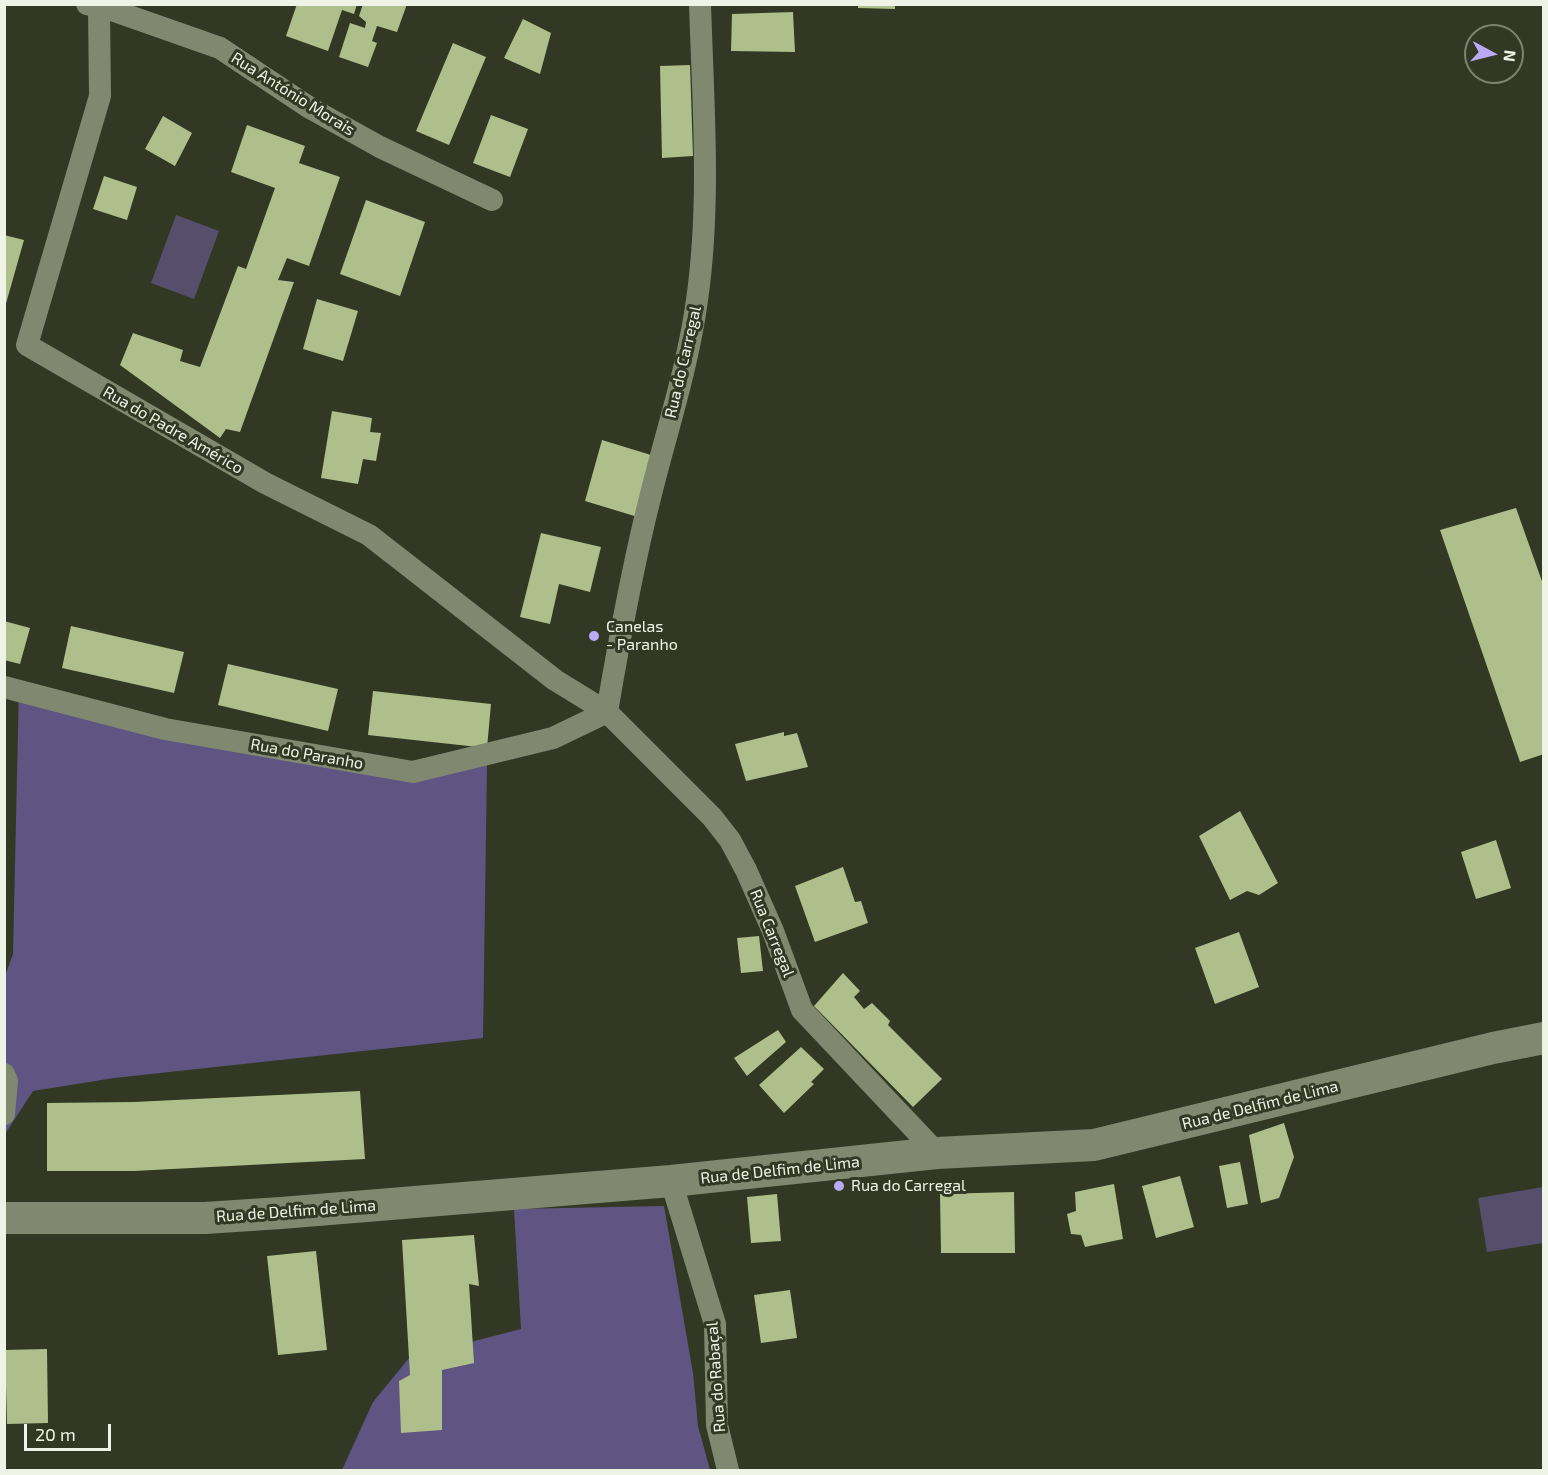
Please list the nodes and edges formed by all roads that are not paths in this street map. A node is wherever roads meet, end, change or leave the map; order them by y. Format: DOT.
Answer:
graph roads {
  1 [pos="700,4"];
  2 [pos="93,6"];
  3 [pos="492,200"];
  4 [pos="4,687"];
  5 [pos="607,712"];
  6 [pos="1544,1038"];
  7 [pos="4,1074"];
  8 [pos="4,1114"];
  9 [pos="937,1153"];
  10 [pos="671,1180"];
  11 [pos="4,1218"];
  12 [pos="728,1470"];
  1 -- 5 [label="street, Rua do Carregal"];
  2 -- 3 [label="street, Rua António Morais"];
  2 -- 5 [label="street, Rua do Padre Américo"];
  4 -- 5 [label="street, Rua do Paranho"];
  5 -- 9 [label="street, Rua Carregal"];
  6 -- 9 [label="main road, Rua de Delfim de Lima"];
  7 -- 8 [label="street"];
  9 -- 10 [label="main road, Rua de Delfim de Lima"];
  10 -- 11 [label="main road, Rua de Delfim de Lima"];
  10 -- 12 [label="street, Rua do Rabaçal"];
}
